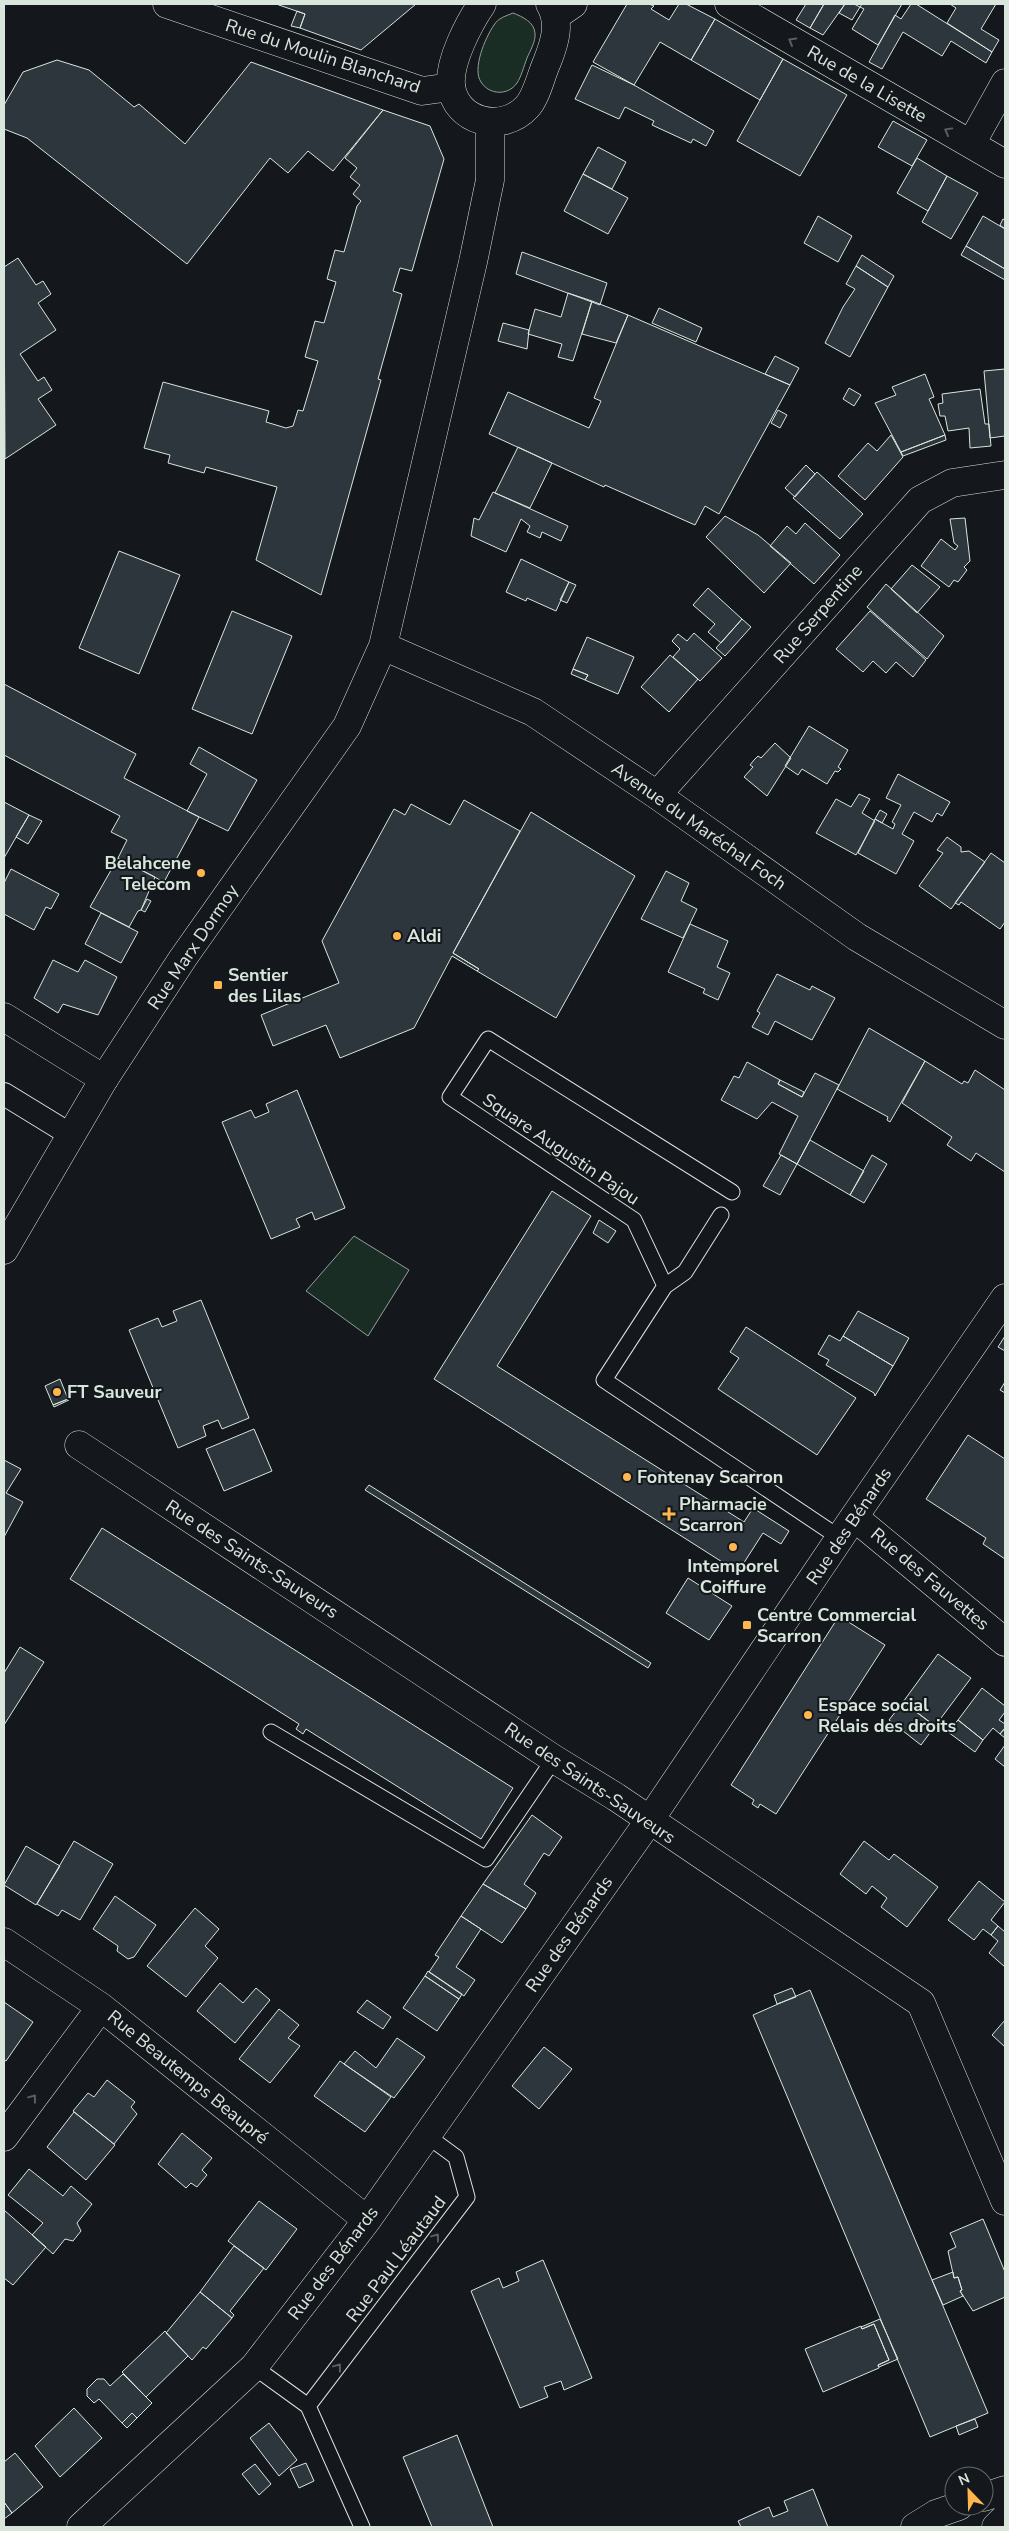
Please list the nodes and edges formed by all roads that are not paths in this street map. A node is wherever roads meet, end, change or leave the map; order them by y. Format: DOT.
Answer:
graph roads {
  1 [pos="166,4"];
  2 [pos="482,4"];
  3 [pos="730,4"];
  4 [pos="560,8"];
  5 [pos="1005,83"];
  6 [pos="451,87"];
  7 [pos="490,124"];
  8 [pos="971,144"];
  9 [pos="1005,164"];
  10 [pos="1005,476"];
  11 [pos="383,646"];
  12 [pos="657,795"];
  13 [pos="4,1017"];
  14 [pos="1005,1025"];
  15 [pos="104,1078"];
  16 [pos="4,1094"];
  17 [pos="71,1135"];
  18 [pos="732,1192"];
  19 [pos="721,1215"];
  20 [pos="4,1250"];
  21 [pos="666,1286"];
  22 [pos="1005,1298"];
  23 [pos="79,1445"];
  24 [pos="847,1527"];
  25 [pos="1005,1642"];
  26 [pos="271,1732"];
  27 [pos="554,1759"];
  28 [pos="649,1821"];
  29 [pos="4,1942"];
  30 [pos="101,2007"];
  31 [pos="426,2135"];
  32 [pos="4,2137"];
  33 [pos="1005,2200"];
  34 [pos="367,2220"];
  35 [pos="254,2367"];
  36 [pos="308,2406"];
  37 [pos="944,2511"];
  38 [pos="1005,2518"];
  39 [pos="81,2527"];
  40 [pos="362,2527"];
  41 [pos="915,2527"];
  42 [pos="996,2527"];
  1 -- 6 [label="street, Rue du Moulin Blanchard"];
  2 -- 6 [label="street"];
  8 -- 3 [label="street, Rue de la Lisette, one-way"];
  4 -- 7 [label="street"];
  5 -- 8 [label="street"];
  6 -- 7 [label="street"];
  7 -- 11 [label="street, Rue Marx Dormoy"];
  8 -- 9 [label="street, Rue de la Lisette"];
  10 -- 12 [label="street, Rue Serpentine"];
  11 -- 12 [label="street, Avenue du Maréchal Foch"];
  11 -- 15 [label="street, Rue Marx Dormoy"];
  12 -- 14 [label="street, Avenue du Maréchal Foch"];
  13 -- 15 [label="street"];
  15 -- 17 [label="street, Rue Marx Dormoy"];
  16 -- 17 [label="street"];
  17 -- 20 [label="street, Rue Marx Dormoy"];
  18 -- 21 [label="lane, Square Augustin Pajou"];
  19 -- 21 [label="lane"];
  21 -- 24 [label="lane"];
  22 -- 24 [label="street, Rue des Bénards"];
  23 -- 27 [label="street, Rue des Saints-Sauveurs"];
  24 -- 25 [label="street, Rue des Fauvettes"];
  24 -- 28 [label="street, Rue des Bénards"];
  26 -- 27 [label="lane"];
  27 -- 28 [label="street, Rue des Saints-Sauveurs"];
  28 -- 31 [label="street, Rue des Bénards"];
  28 -- 33 [label="street, Rue des Saints-Sauveurs"];
  29 -- 30 [label="street, Rue Beautemps Beaupré"];
  32 -- 30 [label="street, one-way"];
  30 -- 34 [label="street, Rue Beautemps Beaupré"];
  31 -- 34 [label="street, Rue des Bénards"];
  36 -- 31 [label="lane, Rue Paul Léautaud, one-way"];
  34 -- 35 [label="street, Rue des Bénards"];
  35 -- 36 [label="lane"];
  35 -- 39 [label="street, Rue des Bénards"];
  36 -- 40 [label="lane"];
  37 -- 41 [label="street"];
  38 -- 42 [label="street"];
}
